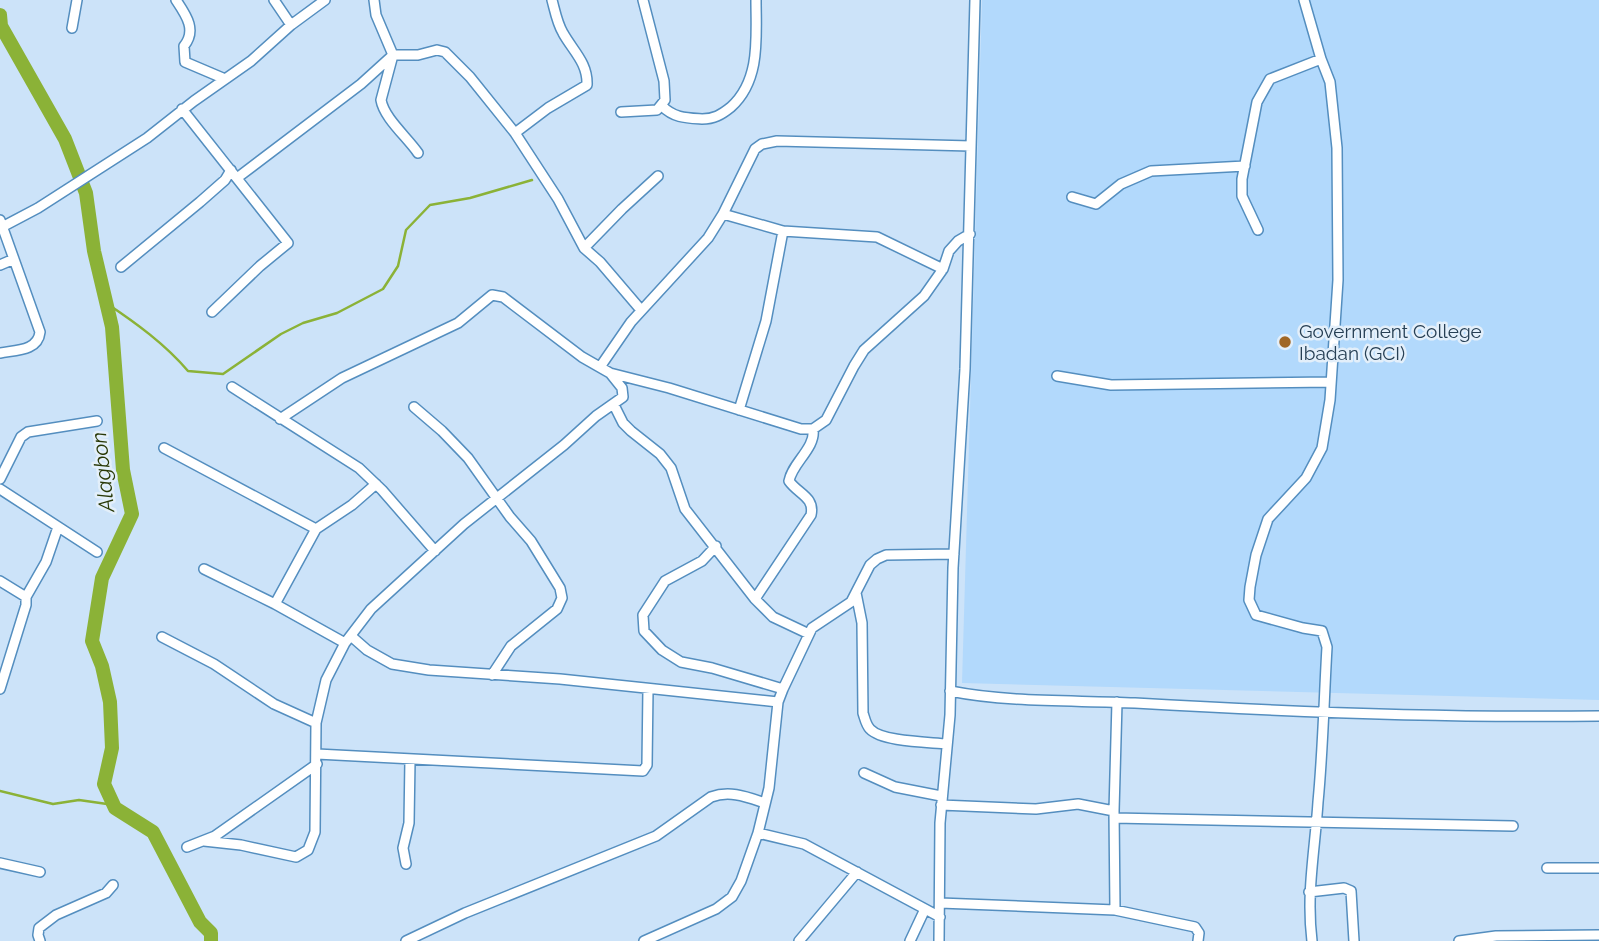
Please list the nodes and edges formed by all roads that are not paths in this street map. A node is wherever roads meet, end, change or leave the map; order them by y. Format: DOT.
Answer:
graph roads {
  1 [pos="76,0"];
  2 [pos="176,0"];
  3 [pos="274,0"];
  4 [pos="325,0"];
  5 [pos="374,0"];
  6 [pos="552,0"];
  7 [pos="643,0"];
  8 [pos="756,0"];
  9 [pos="975,0"];
  10 [pos="1304,0"];
  11 [pos="291,25"];
  12 [pos="72,28"];
  13 [pos="393,55"];
  14 [pos="1321,59"];
  15 [pos="225,79"];
  16 [pos="662,106"];
  17 [pos="182,109"];
  18 [pos="621,112"];
  19 [pos="515,133"];
  20 [pos="971,146"];
  21 [pos="418,153"];
  22 [pos="1245,166"];
  23 [pos="234,174"];
  24 [pos="659,176"];
  25 [pos="1072,197"];
  26 [pos="723,214"];
  27 [pos="1,224"];
  28 [pos="1258,230"];
  29 [pos="783,231"];
  30 [pos="970,234"];
  31 [pos="584,248"];
  32 [pos="14,260"];
  33 [pos="0,265"];
  34 [pos="121,267"];
  35 [pos="943,269"];
  36 [pos="641,310"];
  37 [pos="212,312"];
  38 [pos="0,353"];
  39 [pos="600,367"];
  40 [pos="610,373"];
  41 [pos="1057,376"];
  42 [pos="1331,382"];
  43 [pos="232,387"];
  44 [pos="614,405"];
  45 [pos="414,407"];
  46 [pos="739,410"];
  47 [pos="281,419"];
  48 [pos="97,421"];
  49 [pos="813,429"];
  50 [pos="164,448"];
  51 [pos="0,479"];
  52 [pos="376,484"];
  53 [pos="0,489"];
  54 [pos="496,498"];
  55 [pos="58,527"];
  56 [pos="316,529"];
  57 [pos="716,546"];
  58 [pos="435,551"];
  59 [pos="97,552"];
  60 [pos="954,554"];
  61 [pos="204,569"];
  62 [pos="0,581"];
  63 [pos="856,593"];
  64 [pos="26,597"];
  65 [pos="755,599"];
  66 [pos="275,604"];
  67 [pos="808,634"];
  68 [pos="162,637"];
  69 [pos="348,639"];
  70 [pos="492,675"];
  71 [pos="0,689"];
  72 [pos="648,689"];
  73 [pos="783,689"];
  74 [pos="950,691"];
  75 [pos="778,702"];
  76 [pos="1117,702"];
  77 [pos="1322,713"];
  78 [pos="1599,716"];
  79 [pos="316,723"];
  80 [pos="947,744"];
  81 [pos="317,759"];
  82 [pos="410,760"];
  83 [pos="864,773"];
  84 [pos="941,800"];
  85 [pos="765,803"];
  86 [pos="1114,814"];
  87 [pos="1317,823"];
  88 [pos="1513,826"];
  89 [pos="758,833"];
  90 [pos="204,841"];
  91 [pos="187,848"];
  92 [pos="0,863"];
  93 [pos="406,864"];
  94 [pos="1547,868"];
  95 [pos="1599,868"];
  96 [pos="40,872"];
  97 [pos="857,872"];
  98 [pos="113,885"];
  99 [pos="1309,892"];
  100 [pos="940,903"];
  101 [pos="925,909"];
  102 [pos="1115,910"];
  103 [pos="940,917"];
  104 [pos="1599,935"];
  105 [pos="1541,938"];
  106 [pos="40,941"];
  107 [pos="407,941"];
  108 [pos="644,941"];
  109 [pos="799,941"];
  110 [pos="910,941"];
  111 [pos="939,941"];
  112 [pos="1198,941"];
  113 [pos="1312,941"];
  114 [pos="1354,941"];
  115 [pos="1459,941"];
  1 -- 12 [label="street"];
  2 -- 15 [label="street"];
  3 -- 11 [label="street"];
  4 -- 11 [label="street"];
  5 -- 13 [label="street"];
  6 -- 19 [label="street"];
  7 -- 16 [label="street"];
  8 -- 16 [label="street"];
  9 -- 20 [label="street"];
  10 -- 14 [label="street"];
  11 -- 15 [label="street"];
  13 -- 19 [label="street"];
  13 -- 21 [label="street"];
  13 -- 23 [label="street"];
  14 -- 22 [label="street"];
  14 -- 42 [label="street"];
  15 -- 17 [label="street"];
  16 -- 18 [label="street"];
  17 -- 23 [label="street"];
  17 -- 27 [label="street"];
  19 -- 31 [label="street"];
  20 -- 26 [label="street"];
  20 -- 30 [label="street"];
  22 -- 25 [label="street"];
  22 -- 28 [label="street"];
  23 -- 34 [label="street"];
  23 -- 37 [label="street"];
  24 -- 31 [label="street"];
  26 -- 29 [label="street"];
  26 -- 36 [label="street"];
  27 -- 32 [label="street"];
  29 -- 35 [label="street"];
  29 -- 46 [label="street"];
  30 -- 35 [label="street"];
  30 -- 60 [label="street"];
  31 -- 36 [label="street"];
  32 -- 33 [label="street"];
  32 -- 38 [label="street"];
  35 -- 49 [label="street"];
  36 -- 39 [label="street"];
  39 -- 40 [label="street"];
  39 -- 47 [label="street"];
  40 -- 44 [label="street"];
  40 -- 46 [label="street"];
  41 -- 42 [label="street"];
  42 -- 77 [label="street"];
  43 -- 47 [label="street"];
  44 -- 54 [label="street"];
  44 -- 57 [label="street"];
  45 -- 54 [label="street"];
  46 -- 49 [label="street"];
  47 -- 52 [label="street"];
  48 -- 51 [label="street"];
  49 -- 65 [label="street"];
  50 -- 56 [label="street"];
  52 -- 56 [label="street"];
  52 -- 58 [label="street"];
  53 -- 55 [label="street"];
  54 -- 58 [label="street"];
  54 -- 70 [label="street"];
  55 -- 59 [label="street"];
  55 -- 64 [label="street"];
  56 -- 66 [label="street"];
  57 -- 65 [label="street"];
  57 -- 73 [label="street"];
  58 -- 69 [label="street"];
  60 -- 63 [label="street"];
  60 -- 74 [label="street"];
  61 -- 66 [label="street"];
  62 -- 64 [label="street"];
  63 -- 67 [label="street"];
  63 -- 80 [label="street"];
  64 -- 71 [label="street"];
  65 -- 67 [label="street"];
  66 -- 69 [label="street"];
  67 -- 73 [label="street"];
  68 -- 79 [label="street"];
  69 -- 70 [label="street"];
  69 -- 79 [label="street"];
  70 -- 72 [label="street"];
  72 -- 75 [label="street"];
  72 -- 82 [label="street"];
  73 -- 75 [label="street"];
  74 -- 76 [label="street"];
  74 -- 80 [label="street"];
  75 -- 85 [label="street"];
  76 -- 77 [label="street"];
  76 -- 86 [label="street"];
  77 -- 78 [label="street"];
  77 -- 87 [label="street"];
  79 -- 81 [label="street"];
  80 -- 84 [label="street"];
  81 -- 82 [label="street"];
  81 -- 90 [label="street"];
  81 -- 90 [label="street"];
  82 -- 93 [label="street"];
  83 -- 84 [label="street"];
  84 -- 86 [label="street"];
  84 -- 100 [label="street"];
  85 -- 89 [label="street"];
  85 -- 107 [label="street"];
  86 -- 87 [label="street"];
  86 -- 102 [label="street"];
  87 -- 88 [label="street"];
  87 -- 99 [label="street"];
  89 -- 97 [label="street"];
  89 -- 108 [label="street"];
  90 -- 91 [label="street"];
  92 -- 96 [label="street"];
  94 -- 95 [label="street"];
  97 -- 101 [label="street"];
  97 -- 109 [label="street"];
  98 -- 106 [label="street"];
  99 -- 113 [label="street"];
  99 -- 114 [label="street"];
  100 -- 102 [label="street"];
  100 -- 103 [label="street"];
  101 -- 103 [label="street"];
  101 -- 110 [label="street"];
  102 -- 112 [label="street"];
  103 -- 111 [label="street"];
  104 -- 105 [label="street"];
  105 -- 115 [label="street"];
}
